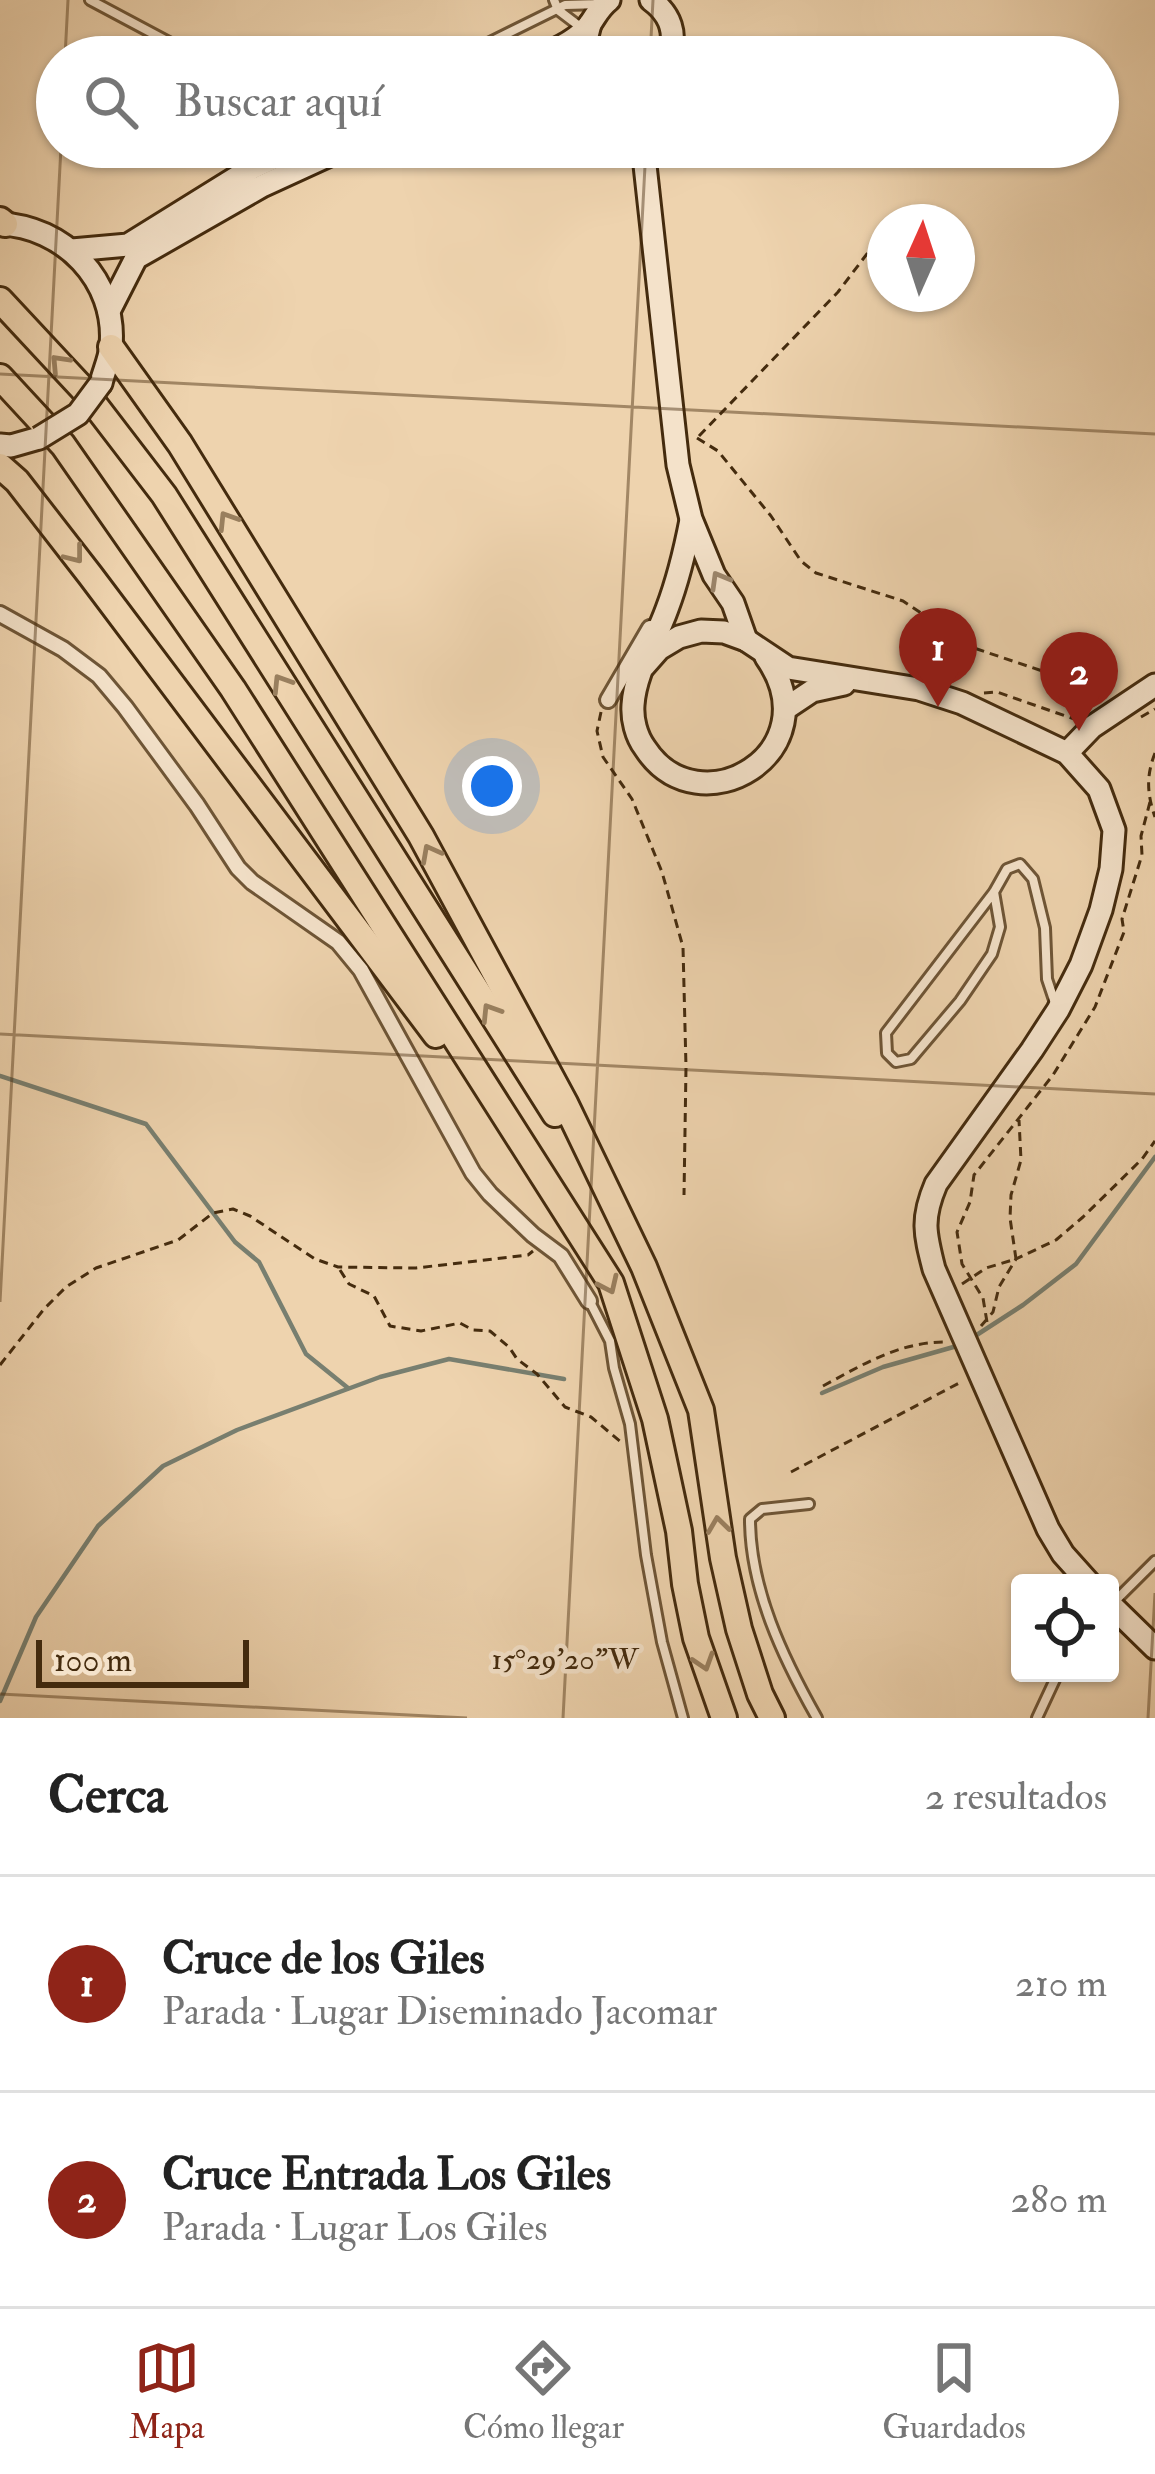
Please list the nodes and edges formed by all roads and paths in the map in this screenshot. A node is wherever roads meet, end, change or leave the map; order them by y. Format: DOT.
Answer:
graph roads {
  1 [pos="90,0"];
  2 [pos="651,0"];
  3 [pos="606,2"];
  4 [pos="556,5"];
  5 [pos="157,36"];
  6 [pos="502,36"];
  7 [pos="587,36"];
  8 [pos="589,36"];
  9 [pos="673,36"];
  10 [pos="252,168"];
  11 [pos="301,168"];
  12 [pos="645,168"];
  13 [pos="2,223"];
  14 [pos="72,250"];
  15 [pos="867,254"];
  16 [pos="0,300"];
  17 [pos="109,311"];
  18 [pos="111,347"];
  19 [pos="0,377"];
  20 [pos="0,445"];
  21 [pos="0,466"];
  22 [pos="691,519"];
  23 [pos="674,587"];
  24 [pos="0,614"];
  25 [pos="755,647"];
  26 [pos="640,676"];
  27 [pos="879,684"];
  28 [pos="1155,685"];
  29 [pos="608,700"];
  30 [pos="962,703"];
  31 [pos="785,709"];
  32 [pos="1067,753"];
  33 [pos="1155,753"];
  34 [pos="1150,802"];
  35 [pos="1155,817"];
  36 [pos="994,892"];
  37 [pos="1058,1010"];
  38 [pos="1019,1118"];
  39 [pos="1155,1141"];
  40 [pos="549,1185"];
  41 [pos="684,1195"];
  42 [pos="620,1217"];
  43 [pos="545,1244"];
  44 [pos="1016,1259"];
  45 [pos="338,1267"];
  46 [pos="970,1280"];
  47 [pos="945,1294"];
  48 [pos="589,1301"];
  49 [pos="987,1322"];
  50 [pos="968,1333"];
  51 [pos="953,1342"];
  52 [pos="0,1365"];
  53 [pos="979,1372"];
  54 [pos="823,1386"];
  55 [pos="634,1472"];
  56 [pos="790,1472"];
  57 [pos="808,1504"];
  58 [pos="1155,1562"];
  59 [pos="1081,1574"];
  60 [pos="1119,1596"];
  61 [pos="1119,1613"];
  62 [pos="1155,1648"];
  63 [pos="1054,1682"];
  64 [pos="683,1718"];
  65 [pos="724,1718"];
  66 [pos="772,1718"];
  67 [pos="817,1718"];
  68 [pos="1037,1718"];
  1 -- 5 [label="lane"];
  2 -- 9 [label="main road"];
  3 -- 4 [label="lane"];
  3 -- 8 [label="main road"];
  4 -- 6 [label="lane"];
  4 -- 7 [label="lane"];
  10 -- 14 [label="main road"];
  11 -- 17 [label="main road"];
  12 -- 22 [label="main road"];
  13 -- 14 [label="main road"];
  14 -- 17 [label="main road"];
  15 -- 30 [label="path"];
  42 -- 16 [label="highway, one-way"];
  17 -- 18 [label="main road"];
  18 -- 20 [label="main road, bridge"];
  42 -- 18 [label="highway, one-way"];
  19 -- 40 [label="highway"];
  21 -- 40 [label="highway, one-way"];
  22 -- 23 [label="main road"];
  25 -- 22 [label="main road, one-way"];
  23 -- 26 [label="main road"];
  23 -- 29 [label="street"];
  24 -- 43 [label="street"];
  25 -- 26 [label="main road"];
  25 -- 27 [label="main road"];
  25 -- 31 [label="main road"];
  26 -- 29 [label="street"];
  26 -- 31 [label="main road"];
  27 -- 30 [label="main road"];
  27 -- 31 [label="main road"];
  28 -- 32 [label="main road"];
  29 -- 41 [label="path"];
  30 -- 32 [label="main road"];
  32 -- 37 [label="main road"];
  33 -- 34 [label="path"];
  34 -- 35 [label="path"];
  34 -- 38 [label="path"];
  36 -- 36 [label="lane"];
  36 -- 37 [label="lane"];
  37 -- 47 [label="main road"];
  38 -- 44 [label="path"];
  38 -- 46 [label="path"];
  39 -- 44 [label="path"];
  40 -- 65 [label="highway, one-way"];
  66 -- 42 [label="highway, one-way"];
  43 -- 45 [label="path"];
  43 -- 48 [label="street"];
  44 -- 46 [label="path"];
  44 -- 49 [label="path"];
  45 -- 52 [label="path"];
  45 -- 55 [label="path"];
  46 -- 47 [label="path"];
  46 -- 49 [label="path"];
  47 -- 53 [label="main road"];
  48 -- 55 [label="lane"];
  49 -- 50 [label="path"];
  51 -- 54 [label="path"];
  53 -- 56 [label="path"];
  53 -- 59 [label="main road"];
  55 -- 64 [label="lane"];
  57 -- 67 [label="lane"];
  58 -- 60 [label="lane"];
  61 -- 62 [label="main road"];
  63 -- 68 [label="lane"];
}
